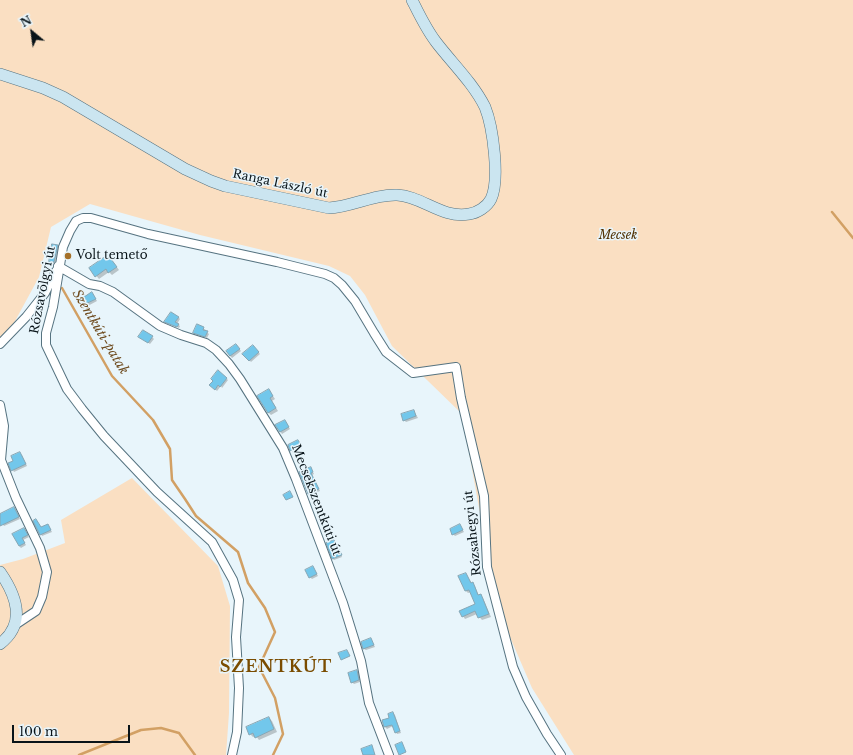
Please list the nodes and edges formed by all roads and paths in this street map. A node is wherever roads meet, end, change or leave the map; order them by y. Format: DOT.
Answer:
graph roads {
  1 [pos="412,0"];
  2 [pos="0,74"];
  3 [pos="58,266"];
  4 [pos="0,344"];
  5 [pos="456,367"];
  6 [pos="0,405"];
  7 [pos="0,572"];
  8 [pos="15,625"];
  9 [pos="0,644"];
  10 [pos="232,755"];
  11 [pos="389,755"];
  12 [pos="561,755"];
  1 -- 2 [label="main road, Ranga László út"];
  3 -- 4 [label="street"];
  3 -- 5 [label="street, Rózsavölgyi út"];
  3 -- 10 [label="street, Rózsavölgyi út"];
  3 -- 11 [label="street, Mecsekszentkúti út"];
  5 -- 12 [label="street, Rózsahegyi út"];
  6 -- 8 [label="street"];
  7 -- 8 [label="main road"];
  8 -- 9 [label="main road"];
}
